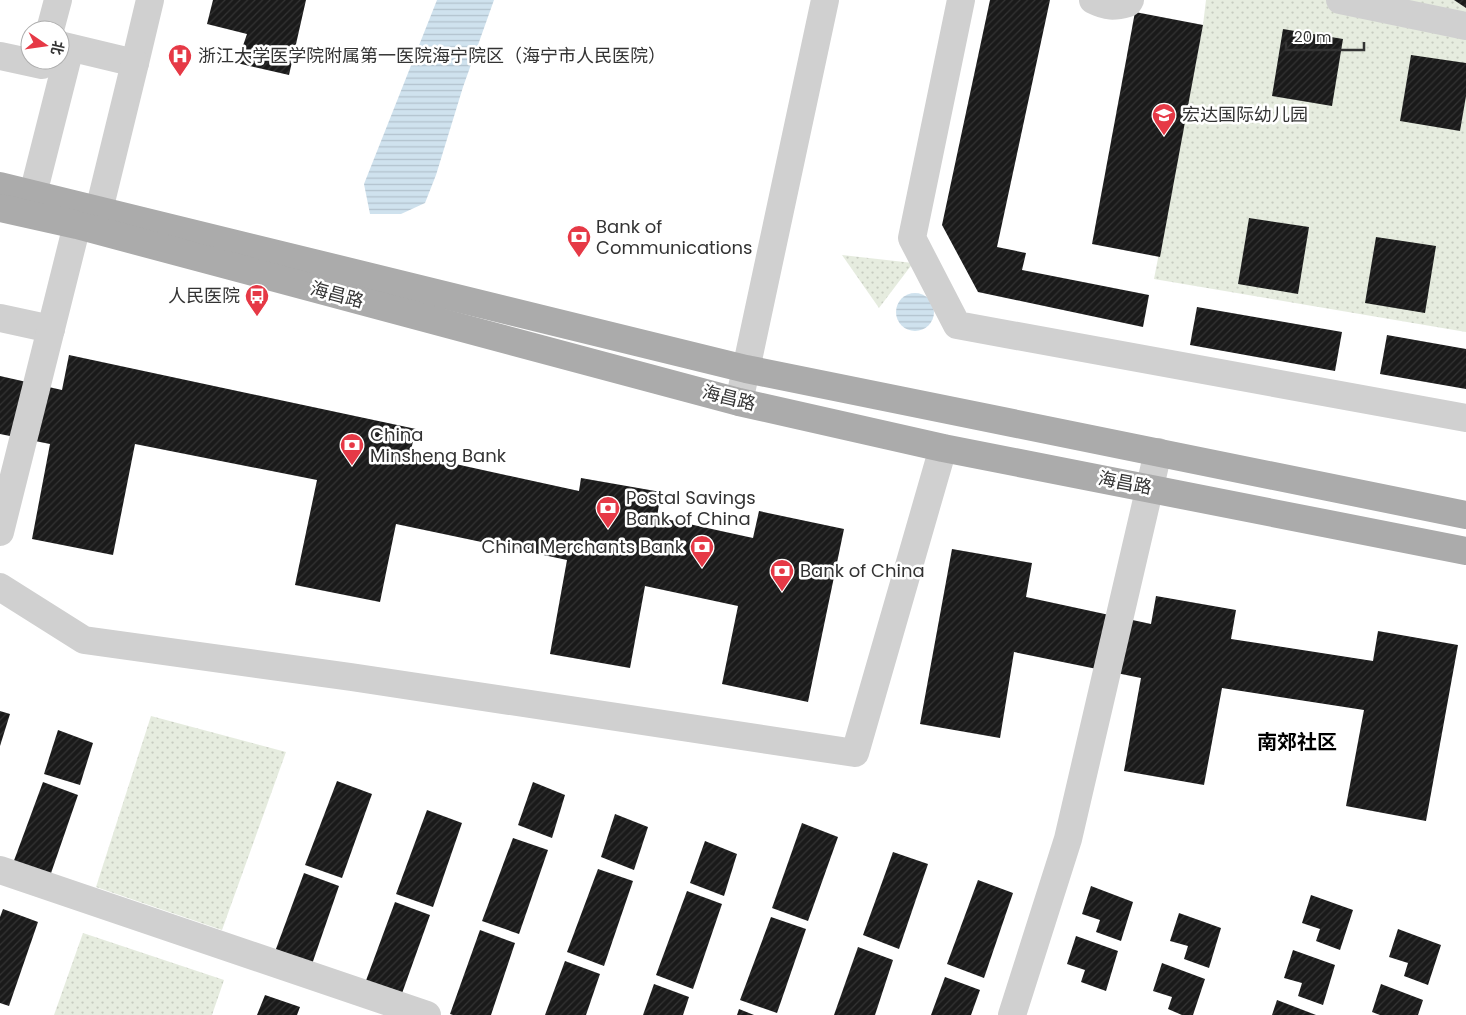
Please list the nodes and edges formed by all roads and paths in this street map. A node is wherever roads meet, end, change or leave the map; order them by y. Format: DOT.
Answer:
graph roads {
  1 [pos="58,0"];
  2 [pos="150,0"];
  3 [pos="825,0"];
  4 [pos="961,0"];
  5 [pos="1094,0"];
  6 [pos="1130,0"];
  7 [pos="1340,0"];
  8 [pos="53,20"];
  9 [pos="1466,26"];
  10 [pos="70,48"];
  11 [pos="0,56"];
  12 [pos="20,60"];
  13 [pos="135,63"];
  14 [pos="60,70"];
  15 [pos="0,186"];
  16 [pos="33,194"];
  17 [pos="0,208"];
  18 [pos="99,210"];
  19 [pos="77,225"];
  20 [pos="0,318"];
  21 [pos="51,329"];
  22 [pos="746,369"];
  23 [pos="740,402"];
  24 [pos="1466,418"];
  25 [pos="943,448"];
  26 [pos="1158,452"];
  27 [pos="1151,488"];
  28 [pos="1466,515"];
  29 [pos="0,532"];
  30 [pos="1466,551"];
  31 [pos="0,587"];
  32 [pos="0,870"];
  33 [pos="427,1015"];
  34 [pos="1012,1015"];
  1 -- 8 [label="street"];
  2 -- 13 [label="street"];
  3 -- 22 [label="street"];
  4 -- 24 [label="street"];
  5 -- 6 [label="street"];
  7 -- 9 [label="street"];
  10 -- 13 [label="street"];
  11 -- 12 [label="street"];
  13 -- 18 [label="street"];
  14 -- 16 [label="street"];
  15 -- 16 [label="main road, 海昌路"];
  16 -- 18 [label="main road, 海昌路"];
  17 -- 19 [label="main road, 海昌路"];
  18 -- 22 [label="main road, 海昌路"];
  19 -- 21 [label="street"];
  19 -- 23 [label="main road, 海昌路"];
  20 -- 21 [label="street"];
  21 -- 29 [label="street"];
  22 -- 23 [label="street"];
  22 -- 26 [label="main road, 海昌路"];
  23 -- 25 [label="main road, 海昌路"];
  25 -- 27 [label="main road, 海昌路"];
  25 -- 31 [label="street"];
  26 -- 27 [label="street"];
  26 -- 28 [label="main road, 海昌路"];
  27 -- 30 [label="main road, 海昌路"];
  27 -- 34 [label="street"];
  32 -- 33 [label="street"];
}
